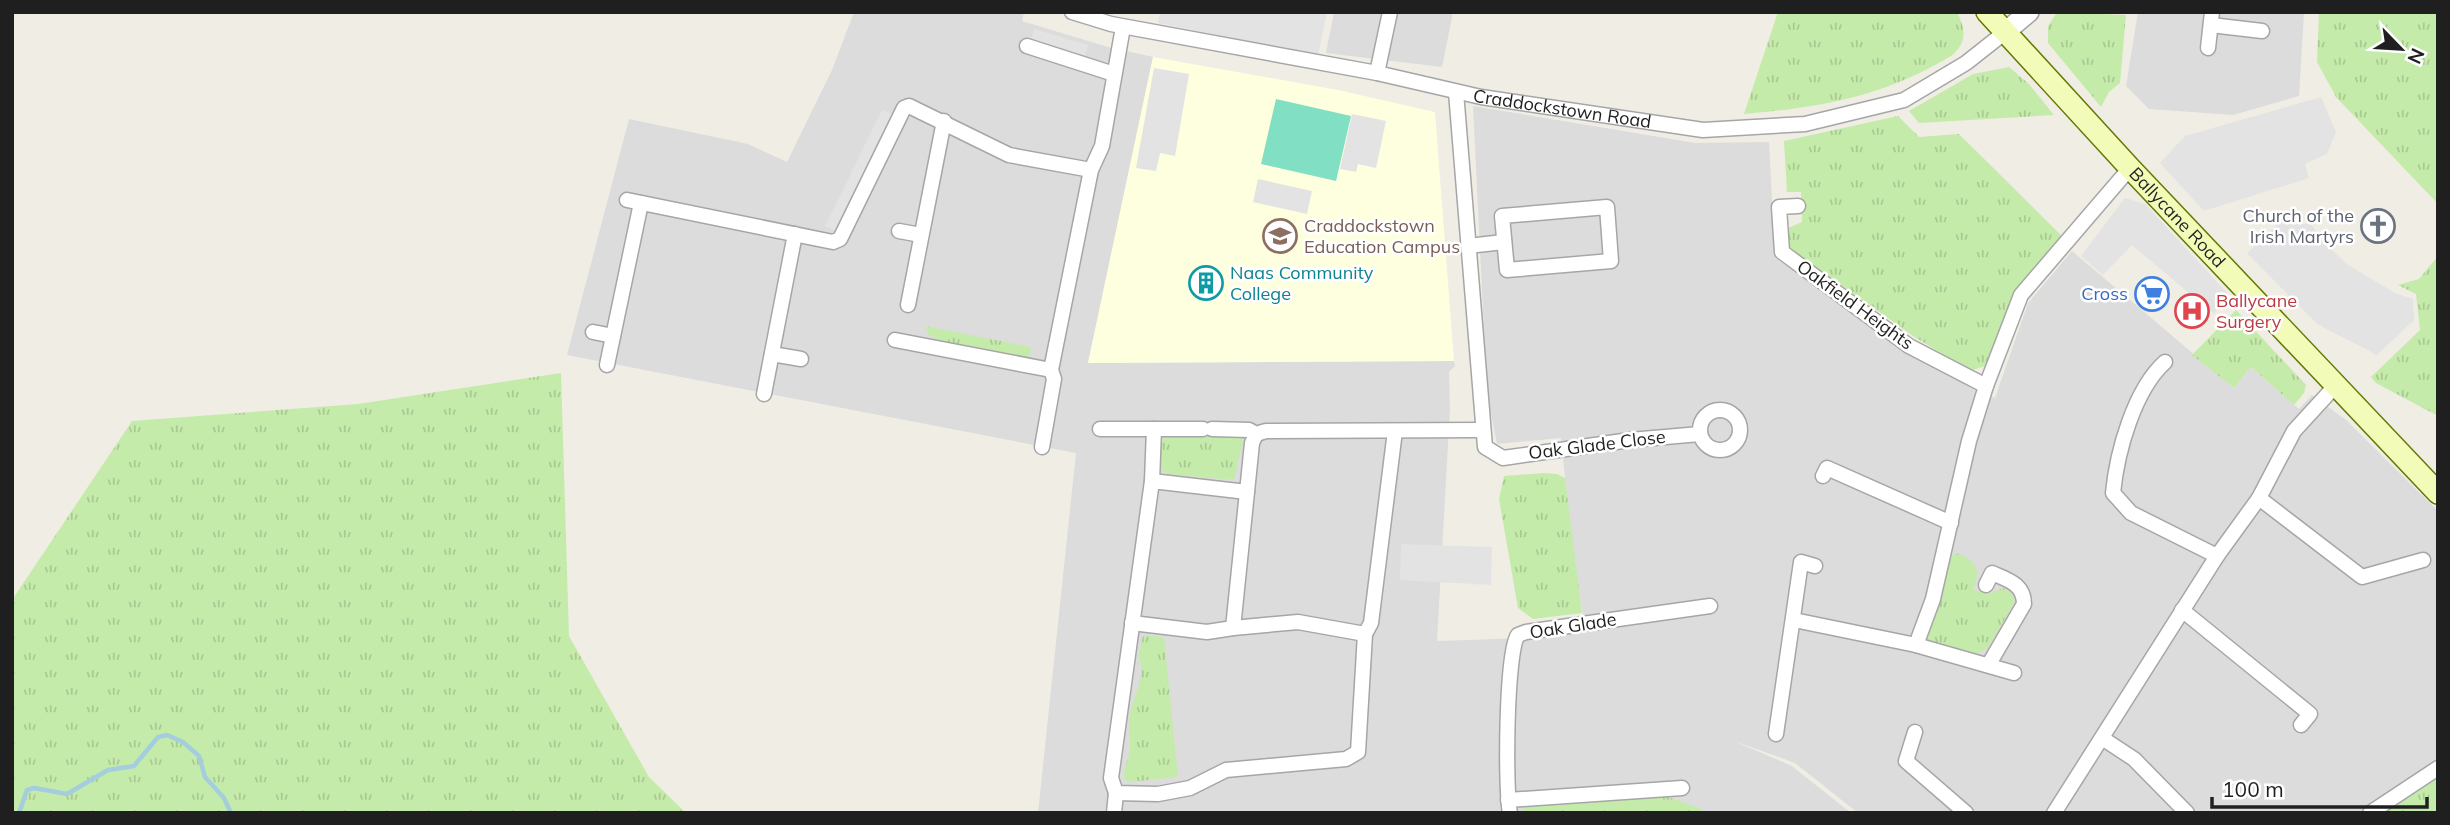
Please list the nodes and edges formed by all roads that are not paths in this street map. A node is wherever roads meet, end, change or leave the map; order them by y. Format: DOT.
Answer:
graph roads {
  1 [pos="1072,12"];
  2 [pos="1390,12"];
  3 [pos="1987,12"];
  4 [pos="2029,12"];
  5 [pos="2211,19"];
  6 [pos="1123,27"];
  7 [pos="2262,31"];
  8 [pos="2004,33"];
  9 [pos="1027,47"];
  10 [pos="2208,48"];
  11 [pos="1377,73"];
  12 [pos="1114,74"];
  13 [pos="1456,92"];
  14 [pos="944,121"];
  15 [pos="2130,168"];
  16 [pos="1091,170"];
  17 [pos="1798,206"];
  18 [pos="899,231"];
  19 [pos="795,234"];
  20 [pos="921,235"];
  21 [pos="1504,242"];
  22 [pos="1468,246"];
  23 [pos="908,305"];
  24 [pos="593,332"];
  25 [pos="613,336"];
  26 [pos="895,340"];
  27 [pos="772,354"];
  28 [pos="801,359"];
  29 [pos="2165,362"];
  30 [pos="607,365"];
  31 [pos="1051,370"];
  32 [pos="2337,384"];
  33 [pos="1986,386"];
  34 [pos="764,394"];
  35 [pos="1100,429"];
  36 [pos="1154,429"];
  37 [pos="1481,430"];
  38 [pos="1395,431"];
  39 [pos="1256,434"];
  40 [pos="1700,434"];
  41 [pos="1042,447"];
  42 [pos="1824,476"];
  43 [pos="1152,481"];
  44 [pos="1247,492"];
  45 [pos="2438,493"];
  46 [pos="2259,498"];
  47 [pos="1951,523"];
  48 [pos="2217,556"];
  49 [pos="2423,560"];
  50 [pos="1815,566"];
  51 [pos="1986,585"];
  52 [pos="1710,606"];
  53 [pos="2182,610"];
  54 [pos="1794,620"];
  55 [pos="1132,623"];
  56 [pos="1233,628"];
  57 [pos="1365,634"];
  58 [pos="1916,645"];
  59 [pos="1990,664"];
  60 [pos="2014,673"];
  61 [pos="2301,725"];
  62 [pos="1915,732"];
  63 [pos="1776,734"];
  64 [pos="2102,738"];
  65 [pos="2438,768"];
  66 [pos="1682,788"];
  67 [pos="1116,793"];
  68 [pos="1509,806"];
  69 [pos="1114,813"];
  70 [pos="1966,813"];
  71 [pos="2054,813"];
  72 [pos="2187,813"];
  73 [pos="2370,813"];
  1 -- 6 [label="street, Craddockstown Road"];
  2 -- 11 [label="street"];
  3 -- 8 [label="main road, Ballycane Road"];
  4 -- 8 [label="street, Craddockstown Road"];
  5 -- 7 [label="street"];
  5 -- 10 [label="street"];
  6 -- 11 [label="street, Craddockstown Road"];
  6 -- 12 [label="street"];
  8 -- 13 [label="street, Craddockstown Road"];
  8 -- 15 [label="main road, Ballycane Road"];
  9 -- 12 [label="street"];
  11 -- 13 [label="street, Craddockstown Road"];
  12 -- 16 [label="street"];
  13 -- 22 [label="street"];
  14 -- 16 [label="street"];
  14 -- 19 [label="street"];
  14 -- 20 [label="street"];
  15 -- 32 [label="main road, Ballycane Road"];
  15 -- 33 [label="street"];
  16 -- 31 [label="street"];
  17 -- 33 [label="street, Oakfield Heights"];
  18 -- 20 [label="street"];
  19 -- 25 [label="street"];
  19 -- 27 [label="street"];
  20 -- 23 [label="street"];
  21 -- 21 [label="street"];
  21 -- 22 [label="street"];
  22 -- 37 [label="street"];
  24 -- 25 [label="street"];
  25 -- 30 [label="street"];
  26 -- 31 [label="street"];
  27 -- 28 [label="street"];
  27 -- 34 [label="street"];
  29 -- 48 [label="street"];
  31 -- 41 [label="street"];
  32 -- 45 [label="main road, Ballycane Road"];
  32 -- 46 [label="street"];
  33 -- 47 [label="street"];
  35 -- 36 [label="street"];
  36 -- 39 [label="street"];
  36 -- 43 [label="street"];
  37 -- 38 [label="street"];
  37 -- 40 [label="street, Oak Glade Close"];
  38 -- 39 [label="street"];
  38 -- 57 [label="street"];
  39 -- 44 [label="street"];
  42 -- 47 [label="street"];
  43 -- 44 [label="street"];
  43 -- 55 [label="street"];
  44 -- 56 [label="street"];
  46 -- 48 [label="street"];
  46 -- 49 [label="street"];
  47 -- 58 [label="street"];
  48 -- 53 [label="street"];
  50 -- 54 [label="street"];
  51 -- 59 [label="street"];
  52 -- 68 [label="street, Oak Glade"];
  53 -- 61 [label="street"];
  53 -- 64 [label="street"];
  54 -- 58 [label="street"];
  54 -- 63 [label="street"];
  55 -- 56 [label="street"];
  55 -- 67 [label="street"];
  56 -- 57 [label="street"];
  57 -- 67 [label="street"];
  58 -- 59 [label="street"];
  59 -- 60 [label="street"];
  62 -- 70 [label="street"];
  64 -- 71 [label="street"];
  64 -- 72 [label="street"];
  65 -- 73 [label="street"];
  66 -- 68 [label="street, Oak Glade"];
  67 -- 69 [label="street"];
}
